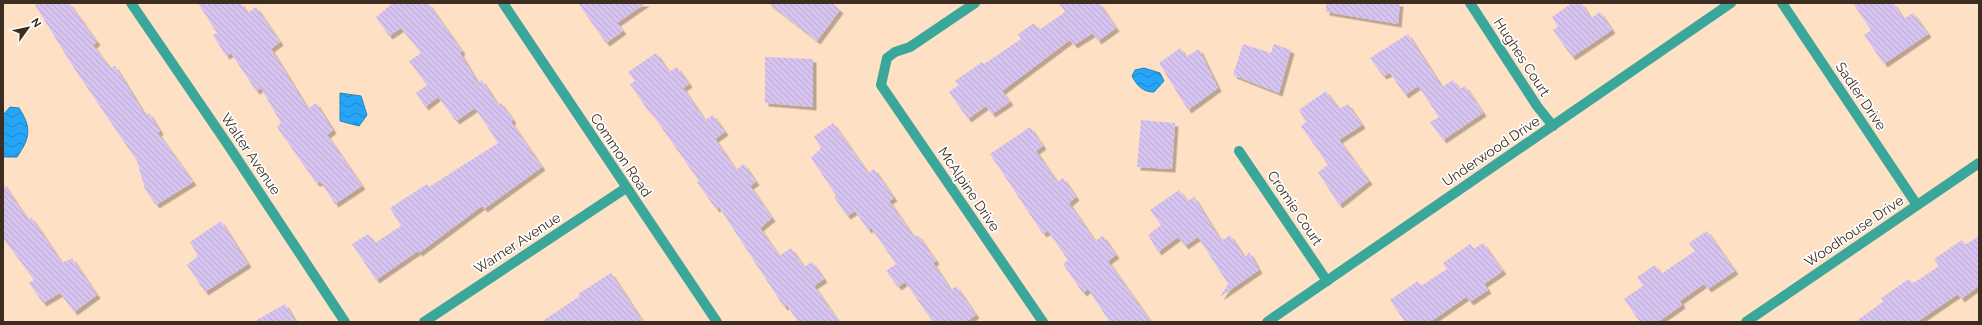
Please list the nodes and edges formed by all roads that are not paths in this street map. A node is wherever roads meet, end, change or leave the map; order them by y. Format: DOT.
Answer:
graph roads {
  1 [pos="131,3"];
  2 [pos="503,3"];
  3 [pos="975,3"];
  4 [pos="1470,3"];
  5 [pos="1731,3"];
  6 [pos="1782,3"];
  7 [pos="1553,126"];
  8 [pos="1239,151"];
  9 [pos="1979,163"];
  10 [pos="626,188"];
  11 [pos="1917,205"];
  12 [pos="1327,281"];
  13 [pos="345,322"];
  14 [pos="424,322"];
  15 [pos="717,322"];
  16 [pos="1043,322"];
  17 [pos="1267,322"];
  18 [pos="1746,322"];
  1 -- 13 [label="street, Walter Avenue"];
  2 -- 10 [label="street, Common Road"];
  3 -- 16 [label="street, McAlpine Drive"];
  4 -- 7 [label="street, Hughes Court"];
  5 -- 7 [label="street, Underwood Drive"];
  6 -- 11 [label="street, Sadler Drive"];
  7 -- 12 [label="street, Underwood Drive"];
  8 -- 12 [label="street, Cromie Court"];
  9 -- 11 [label="street, Woodhouse Drive"];
  10 -- 14 [label="street, Warner Avenue"];
  10 -- 15 [label="street, Common Road"];
  11 -- 18 [label="street, Woodhouse Drive"];
  12 -- 17 [label="street, Underwood Drive"];
}
